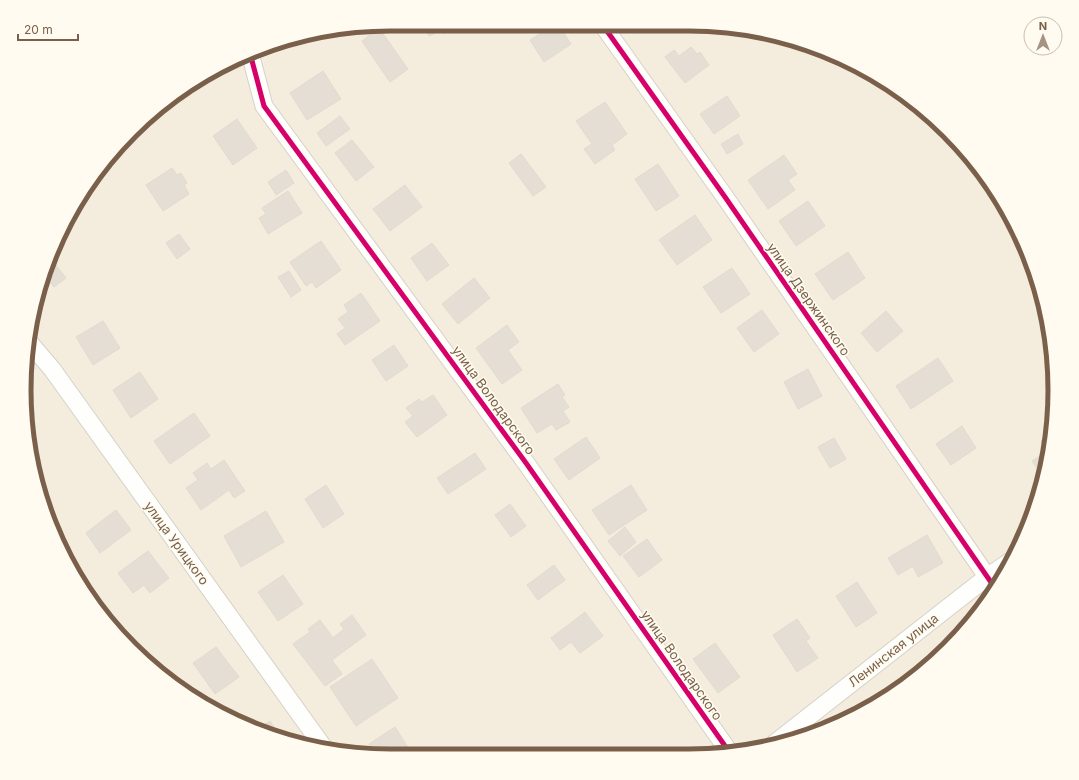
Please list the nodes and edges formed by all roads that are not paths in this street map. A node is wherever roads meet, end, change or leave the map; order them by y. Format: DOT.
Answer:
graph roads {
  1 [pos="607,31"];
  2 [pos="251,59"];
  3 [pos="34,348"];
  4 [pos="991,583"];
  5 [pos="784,736"];
  6 [pos="320,742"];
  7 [pos="726,747"];
  1 -- 4 [label="street, улица Дзержинского"];
  2 -- 7 [label="street, улица Володарского"];
  3 -- 6 [label="street, улица Урицкого"];
  4 -- 5 [label="street, Ленинская улица"];
}
